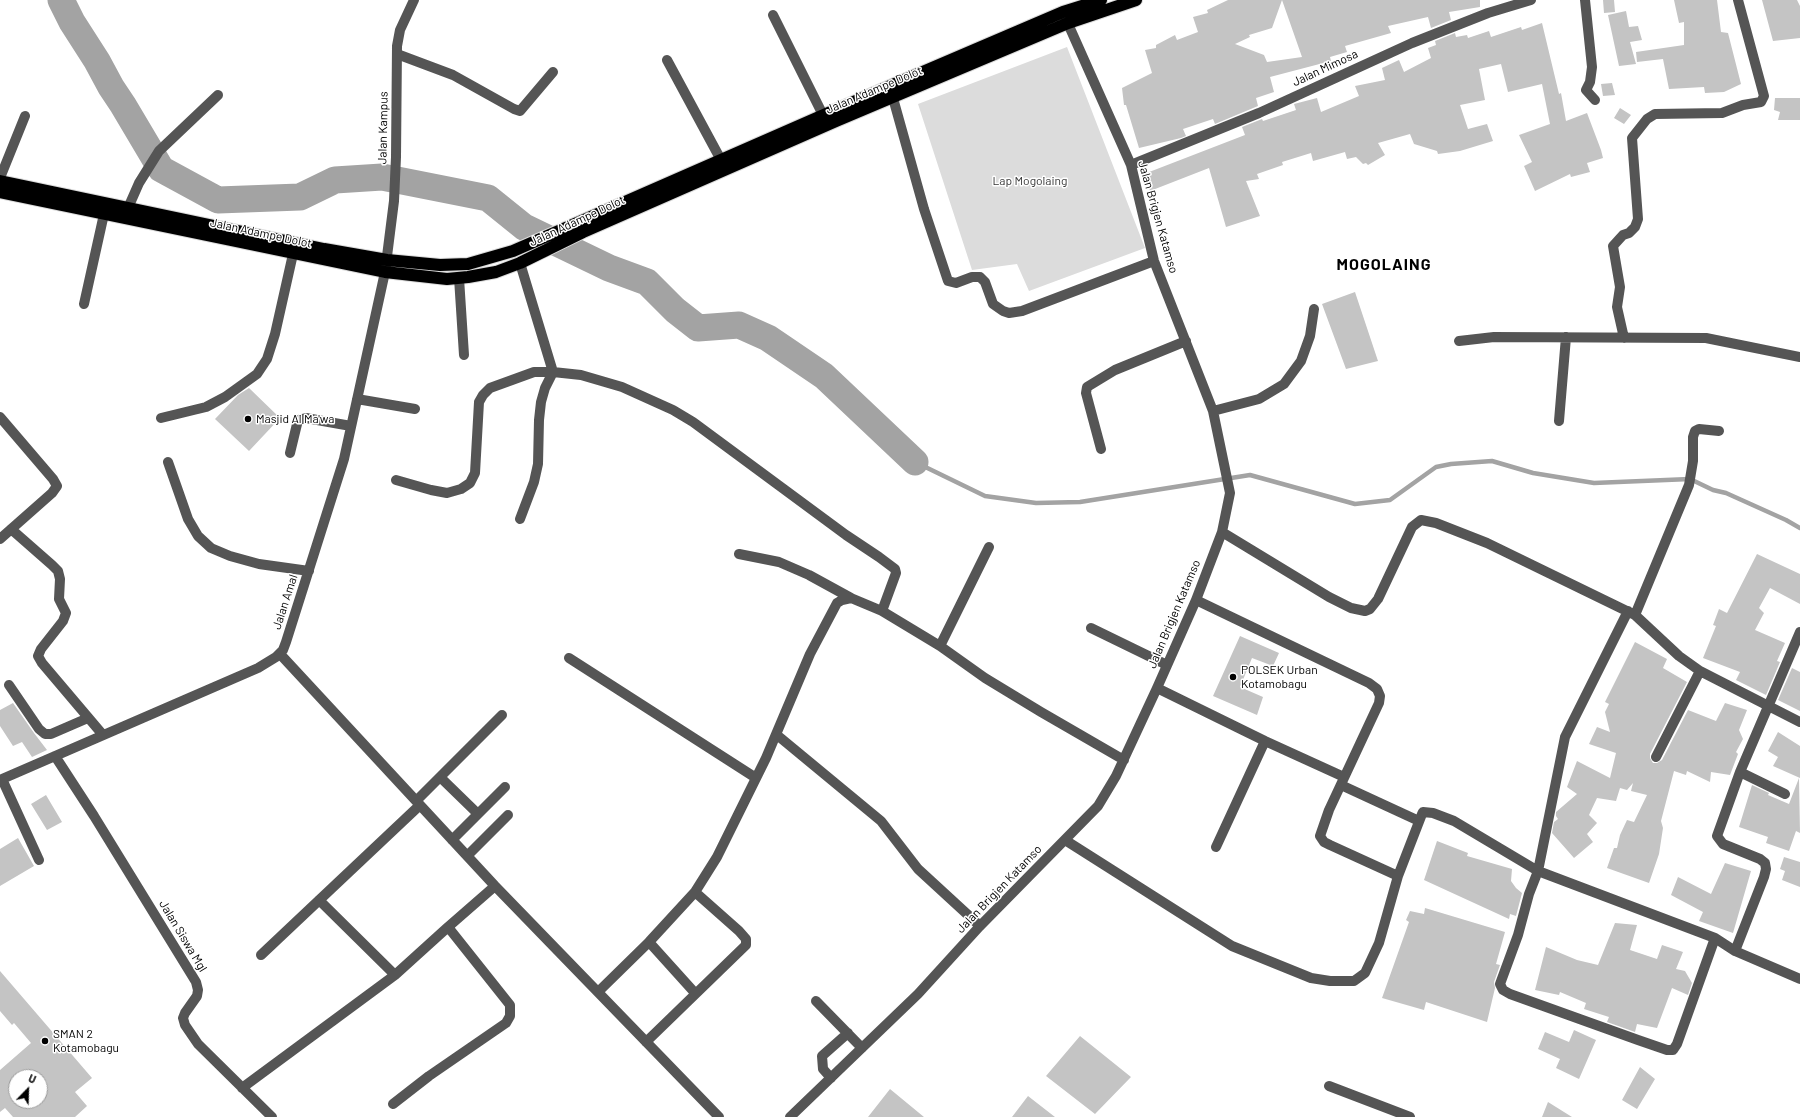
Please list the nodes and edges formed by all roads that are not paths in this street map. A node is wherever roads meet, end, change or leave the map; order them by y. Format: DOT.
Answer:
graph roads {
  1 [pos="414,0"];
  2 [pos="1101,0"];
  3 [pos="1136,0"];
  4 [pos="1531,0"];
  5 [pos="1585,0"];
  6 [pos="1738,0"];
  7 [pos="772,15"];
  8 [pos="1065,17"];
  9 [pos="397,54"];
  10 [pos="667,60"];
  11 [pos="553,72"];
  12 [pos="892,91"];
  13 [pos="218,95"];
  14 [pos="1595,100"];
  15 [pos="823,115"];
  16 [pos="25,116"];
  17 [pos="721,160"];
  18 [pos="1131,165"];
  19 [pos="0,179"];
  20 [pos="0,192"];
  21 [pos="128,208"];
  22 [pos="104,214"];
  23 [pos="579,227"];
  24 [pos="293,254"];
  25 [pos="387,260"];
  26 [pos="1154,261"];
  27 [pos="520,263"];
  28 [pos="385,272"];
  29 [pos="459,278"];
  30 [pos="84,304"];
  31 [pos="1314,309"];
  32 [pos="1566,337"];
  33 [pos="1624,338"];
  34 [pos="1186,341"];
  35 [pos="1459,341"];
  36 [pos="464,355"];
  37 [pos="1800,357"];
  38 [pos="553,372"];
  39 [pos="357,399"];
  40 [pos="414,409"];
  41 [pos="1213,411"];
  42 [pos="0,417"];
  43 [pos="161,418"];
  44 [pos="1559,421"];
  45 [pos="351,426"];
  46 [pos="1719,431"];
  47 [pos="1101,449"];
  48 [pos="290,453"];
  49 [pos="168,462"];
  50 [pos="396,480"];
  51 [pos="520,519"];
  52 [pos="11,529"];
  53 [pos="1222,532"];
  54 [pos="0,538"];
  55 [pos="989,548"];
  56 [pos="739,554"];
  57 [pos="309,571"];
  58 [pos="851,598"];
  59 [pos="1196,600"];
  60 [pos="882,611"];
  61 [pos="1632,613"];
  62 [pos="1091,628"];
  63 [pos="1800,632"];
  64 [pos="940,646"];
  65 [pos="280,654"];
  66 [pos="568,658"];
  67 [pos="1167,665"];
  68 [pos="1700,671"];
  69 [pos="9,685"];
  70 [pos="1157,688"];
  71 [pos="1768,705"];
  72 [pos="502,715"];
  73 [pos="88,718"];
  74 [pos="1800,722"];
  75 [pos="103,735"];
  76 [pos="777,735"];
  77 [pos="1265,741"];
  78 [pos="55,756"];
  79 [pos="1656,756"];
  80 [pos="1124,760"];
  81 [pos="1740,772"];
  82 [pos="440,777"];
  83 [pos="756,778"];
  84 [pos="1,780"];
  85 [pos="1343,781"];
  86 [pos="505,788"];
  87 [pos="1786,794"];
  88 [pos="418,803"];
  89 [pos="478,814"];
  90 [pos="508,815"];
  91 [pos="1419,821"];
  92 [pos="452,840"];
  93 [pos="1064,840"];
  94 [pos="1216,847"];
  95 [pos="467,856"];
  96 [pos="39,860"];
  97 [pos="1538,871"];
  98 [pos="1398,876"];
  99 [pos="495,886"];
  100 [pos="695,892"];
  101 [pos="319,900"];
  102 [pos="980,926"];
  103 [pos="448,927"];
  104 [pos="1714,938"];
  105 [pos="649,942"];
  106 [pos="1735,951"];
  107 [pos="261,955"];
  108 [pos="395,975"];
  109 [pos="1800,979"];
  110 [pos="598,992"];
  111 [pos="695,993"];
  112 [pos="816,1001"];
  113 [pos="848,1032"];
  114 [pos="646,1042"];
  115 [pos="862,1048"];
  116 [pos="831,1078"];
  117 [pos="1329,1086"];
  118 [pos="242,1088"];
  119 [pos="393,1104"];
  120 [pos="272,1117"];
  121 [pos="719,1117"];
  122 [pos="790,1117"];
  123 [pos="1410,1117"];
  1 -- 9 [label="street, Jalan Kampus"];
  2 -- 8 [label="highway, Jalan Adampe Dolot"];
  3 -- 8 [label="highway, Jalan Adampe Dolot"];
  4 -- 18 [label="street, Jalan Mimosa"];
  5 -- 14 [label="street"];
  6 -- 33 [label="street"];
  7 -- 15 [label="street"];
  8 -- 12 [label="highway, Jalan Adampe Dolot"];
  8 -- 18 [label="street, Jalan Brigjen Katamso"];
  9 -- 11 [label="street"];
  9 -- 25 [label="street, Jalan Kampus"];
  10 -- 17 [label="street"];
  12 -- 15 [label="highway, Jalan Adampe Dolot"];
  12 -- 23 [label="highway, Jalan Adampe Dolot"];
  12 -- 26 [label="street"];
  13 -- 21 [label="street"];
  15 -- 17 [label="highway, Jalan Adampe Dolot"];
  16 -- 19 [label="street"];
  17 -- 23 [label="highway, Jalan Adampe Dolot"];
  18 -- 26 [label="street, Jalan Brigjen Katamso"];
  19 -- 21 [label="highway, Jalan Adampe Dolot"];
  20 -- 22 [label="highway, Jalan Adampe Dolot"];
  21 -- 25 [label="highway, Jalan Adampe Dolot"];
  22 -- 24 [label="highway, Jalan Adampe Dolot"];
  22 -- 30 [label="street"];
  23 -- 25 [label="highway, Jalan Adampe Dolot"];
  23 -- 27 [label="highway, Jalan Adampe Dolot"];
  24 -- 28 [label="highway, Jalan Adampe Dolot"];
  24 -- 43 [label="street"];
  25 -- 28 [label="street, Jalan Amal"];
  26 -- 34 [label="street, Jalan Brigjen Katamso"];
  27 -- 29 [label="highway, Jalan Adampe Dolot"];
  27 -- 38 [label="street"];
  28 -- 29 [label="highway, Jalan Adampe Dolot"];
  28 -- 39 [label="street, Jalan Amal"];
  29 -- 36 [label="street"];
  31 -- 41 [label="street"];
  32 -- 33 [label="street"];
  32 -- 35 [label="street"];
  32 -- 44 [label="street"];
  33 -- 37 [label="street"];
  34 -- 41 [label="street, Jalan Brigjen Katamso"];
  34 -- 47 [label="street"];
  38 -- 50 [label="street"];
  38 -- 51 [label="street"];
  38 -- 60 [label="street"];
  39 -- 40 [label="street"];
  39 -- 45 [label="street, Jalan Amal"];
  41 -- 53 [label="street, Jalan Brigjen Katamso"];
  42 -- 52 [label="street"];
  45 -- 48 [label="street"];
  45 -- 57 [label="street, Jalan Amal"];
  46 -- 61 [label="street"];
  49 -- 57 [label="street"];
  52 -- 54 [label="street"];
  52 -- 73 [label="street"];
  53 -- 59 [label="street, Jalan Brigjen Katamso"];
  53 -- 61 [label="street"];
  55 -- 64 [label="street"];
  56 -- 58 [label="street"];
  57 -- 65 [label="street, Jalan Amal"];
  58 -- 60 [label="street"];
  58 -- 76 [label="street"];
  59 -- 67 [label="street, Jalan Brigjen Katamso"];
  59 -- 85 [label="street"];
  60 -- 64 [label="street"];
  61 -- 68 [label="street"];
  61 -- 97 [label="street"];
  62 -- 67 [label="street"];
  63 -- 71 [label="street"];
  64 -- 80 [label="street"];
  65 -- 75 [label="street"];
  65 -- 88 [label="street"];
  66 -- 83 [label="street"];
  67 -- 70 [label="street, Jalan Brigjen Katamso"];
  68 -- 71 [label="street"];
  68 -- 79 [label="street"];
  69 -- 73 [label="street"];
  70 -- 77 [label="street"];
  70 -- 80 [label="street, Jalan Brigjen Katamso"];
  71 -- 74 [label="street"];
  71 -- 81 [label="street"];
  72 -- 82 [label="street"];
  73 -- 75 [label="street"];
  75 -- 78 [label="street"];
  76 -- 83 [label="street"];
  76 -- 102 [label="street"];
  77 -- 85 [label="street"];
  77 -- 94 [label="street"];
  78 -- 84 [label="street"];
  78 -- 118 [label="street, Jalan Siswa Mgl"];
  80 -- 93 [label="street, Jalan Brigjen Katamso"];
  81 -- 87 [label="street"];
  81 -- 106 [label="street"];
  82 -- 88 [label="street"];
  82 -- 89 [label="street"];
  83 -- 100 [label="street"];
  84 -- 96 [label="street"];
  85 -- 91 [label="street"];
  85 -- 98 [label="street"];
  86 -- 89 [label="street"];
  88 -- 92 [label="street"];
  88 -- 101 [label="street"];
  89 -- 92 [label="street"];
  90 -- 95 [label="street"];
  91 -- 97 [label="street"];
  91 -- 98 [label="street"];
  92 -- 95 [label="street"];
  93 -- 98 [label="street"];
  93 -- 102 [label="street, Jalan Brigjen Katamso"];
  95 -- 99 [label="street"];
  97 -- 104 [label="street"];
  97 -- 104 [label="street"];
  99 -- 103 [label="street"];
  99 -- 110 [label="street"];
  100 -- 105 [label="street"];
  100 -- 111 [label="street"];
  101 -- 107 [label="street"];
  101 -- 108 [label="street"];
  102 -- 115 [label="street, Jalan Brigjen Katamso"];
  103 -- 108 [label="street"];
  103 -- 119 [label="street"];
  104 -- 106 [label="street"];
  105 -- 110 [label="street"];
  105 -- 111 [label="street"];
  106 -- 109 [label="street"];
  108 -- 118 [label="street"];
  110 -- 114 [label="street"];
  111 -- 114 [label="street"];
  112 -- 113 [label="street"];
  113 -- 115 [label="street"];
  113 -- 116 [label="street"];
  114 -- 121 [label="street"];
  115 -- 116 [label="street, Jalan Brigjen Katamso"];
  116 -- 122 [label="street, Jalan Brigjen Katamso"];
  117 -- 123 [label="street"];
  118 -- 120 [label="street, Jalan Siswa Mgl"];
}
